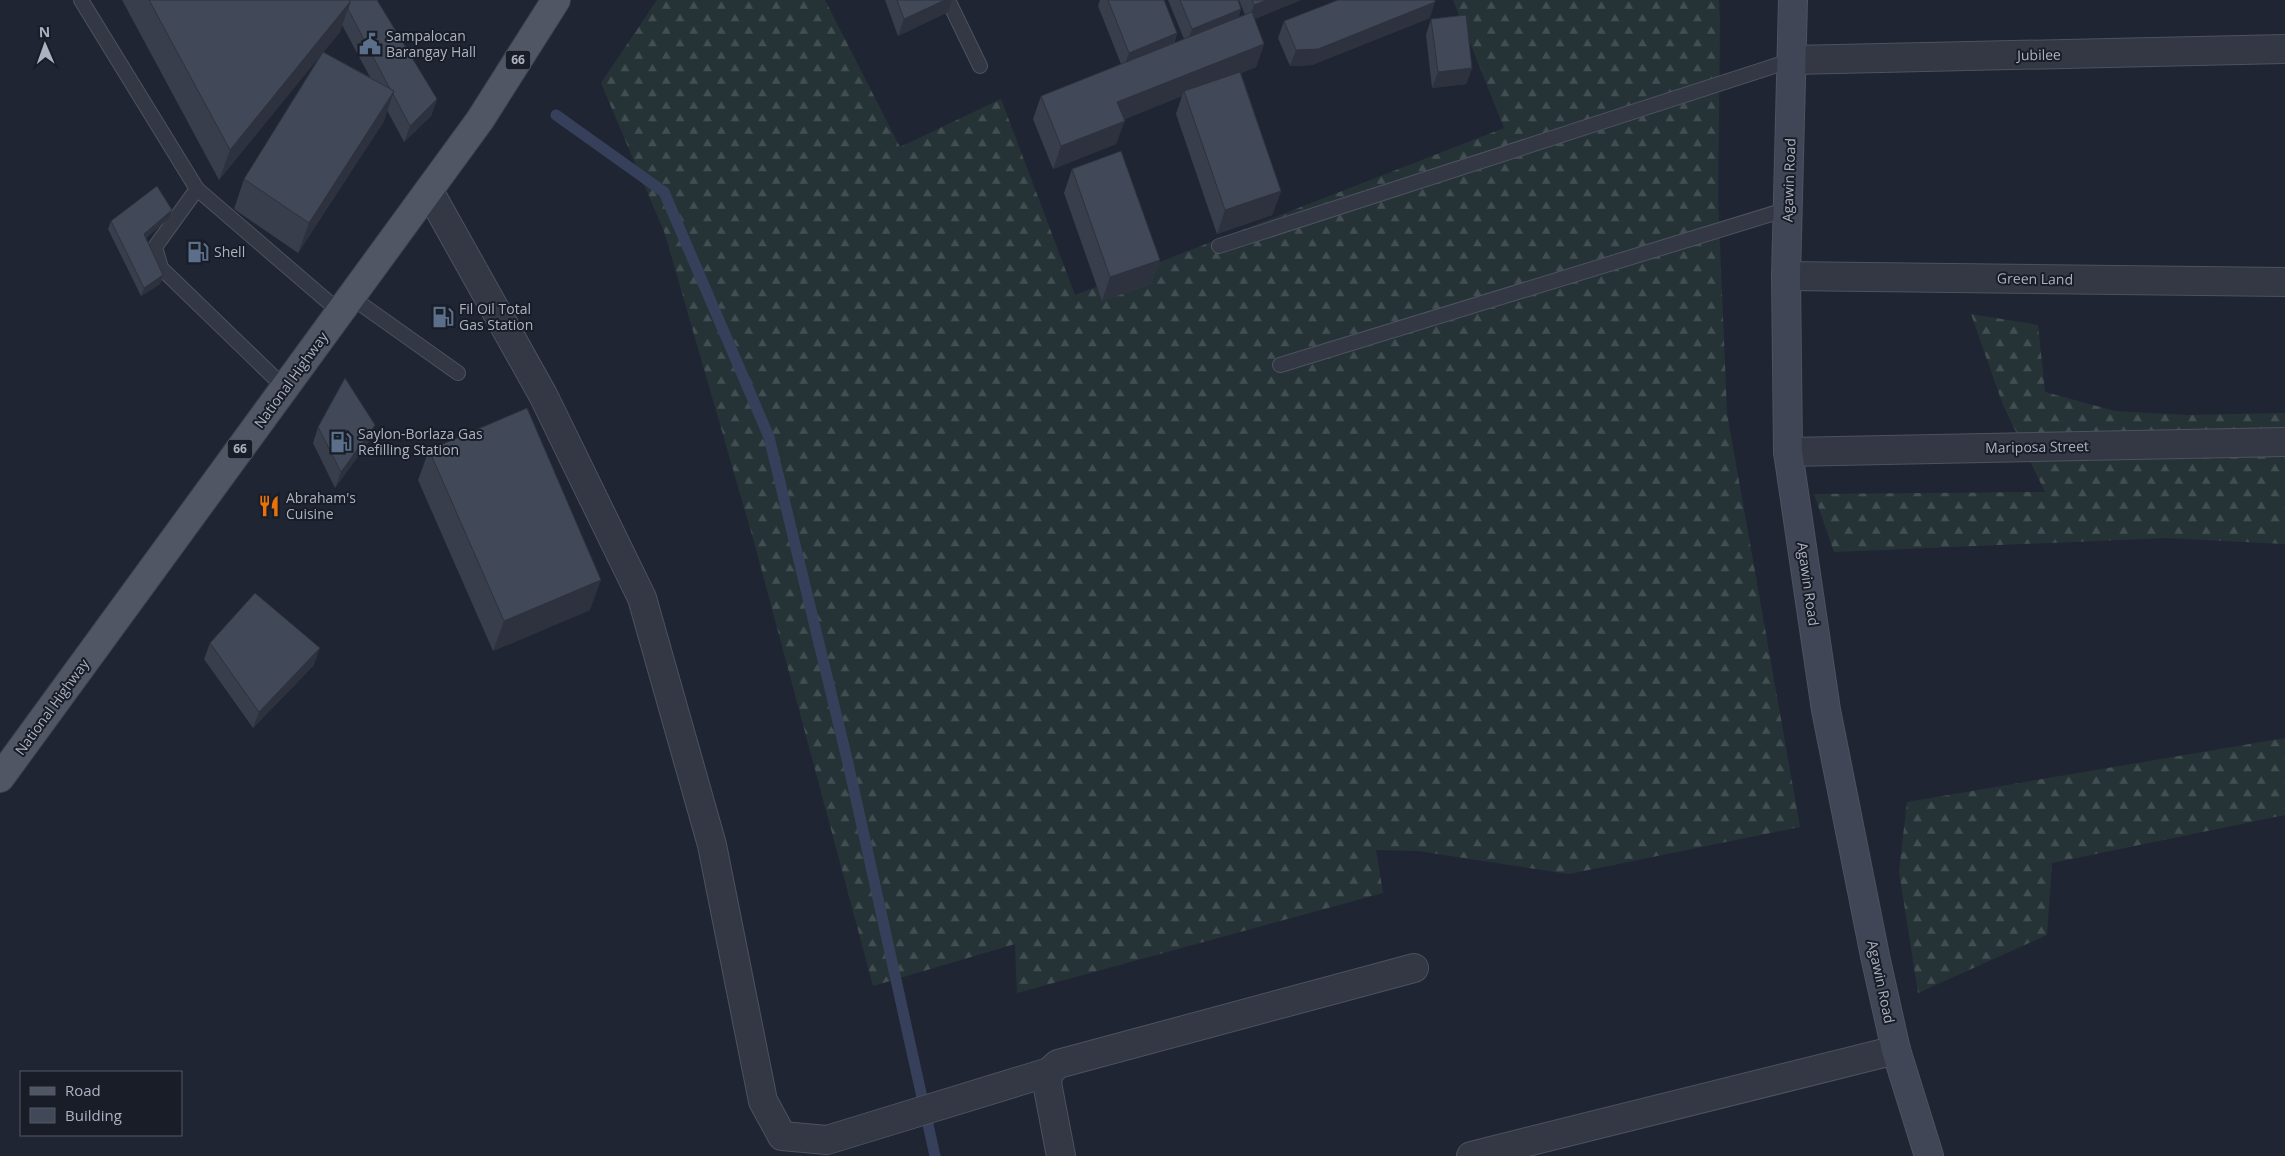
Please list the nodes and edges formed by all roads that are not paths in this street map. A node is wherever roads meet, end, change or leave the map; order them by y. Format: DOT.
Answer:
graph roads {
  1 [pos="81,0"];
  2 [pos="556,0"];
  3 [pos="948,0"];
  4 [pos="1793,0"];
  5 [pos="2285,49"];
  6 [pos="1793,60"];
  7 [pos="980,66"];
  8 [pos="197,189"];
  9 [pos="428,191"];
  10 [pos="1788,208"];
  11 [pos="1219,246"];
  12 [pos="1786,276"];
  13 [pos="2285,282"];
  14 [pos="346,305"];
  15 [pos="1280,366"];
  16 [pos="458,373"];
  17 [pos="285,388"];
  18 [pos="2285,442"];
  19 [pos="1788,452"];
  20 [pos="0,778"];
  21 [pos="1414,968"];
  22 [pos="1896,1050"];
  23 [pos="1049,1072"];
  24 [pos="1060,1156"];
  25 [pos="1471,1156"];
  26 [pos="1929,1156"];
  1 -- 8 [label="lane"];
  2 -- 9 [label="main road, National Highway / 66"];
  3 -- 7 [label="lane"];
  4 -- 6 [label="street, Agawin Road"];
  5 -- 6 [label="street, Jubilee"];
  6 -- 10 [label="street, Agawin Road"];
  6 -- 11 [label="lane"];
  8 -- 14 [label="lane"];
  8 -- 17 [label="lane"];
  9 -- 14 [label="main road, National Highway / 66"];
  9 -- 23 [label="street"];
  10 -- 12 [label="street, Agawin Road"];
  10 -- 15 [label="lane"];
  12 -- 13 [label="street, Green Land"];
  12 -- 19 [label="street, Agawin Road"];
  14 -- 16 [label="lane"];
  14 -- 17 [label="main road, National Highway / 66"];
  17 -- 20 [label="main road, National Highway / 66"];
  18 -- 19 [label="street, Mariposa Street"];
  19 -- 22 [label="street, Agawin Road"];
  21 -- 23 [label="street"];
  22 -- 25 [label="street"];
  22 -- 26 [label="street, Agawin Road"];
  23 -- 24 [label="street"];
}
